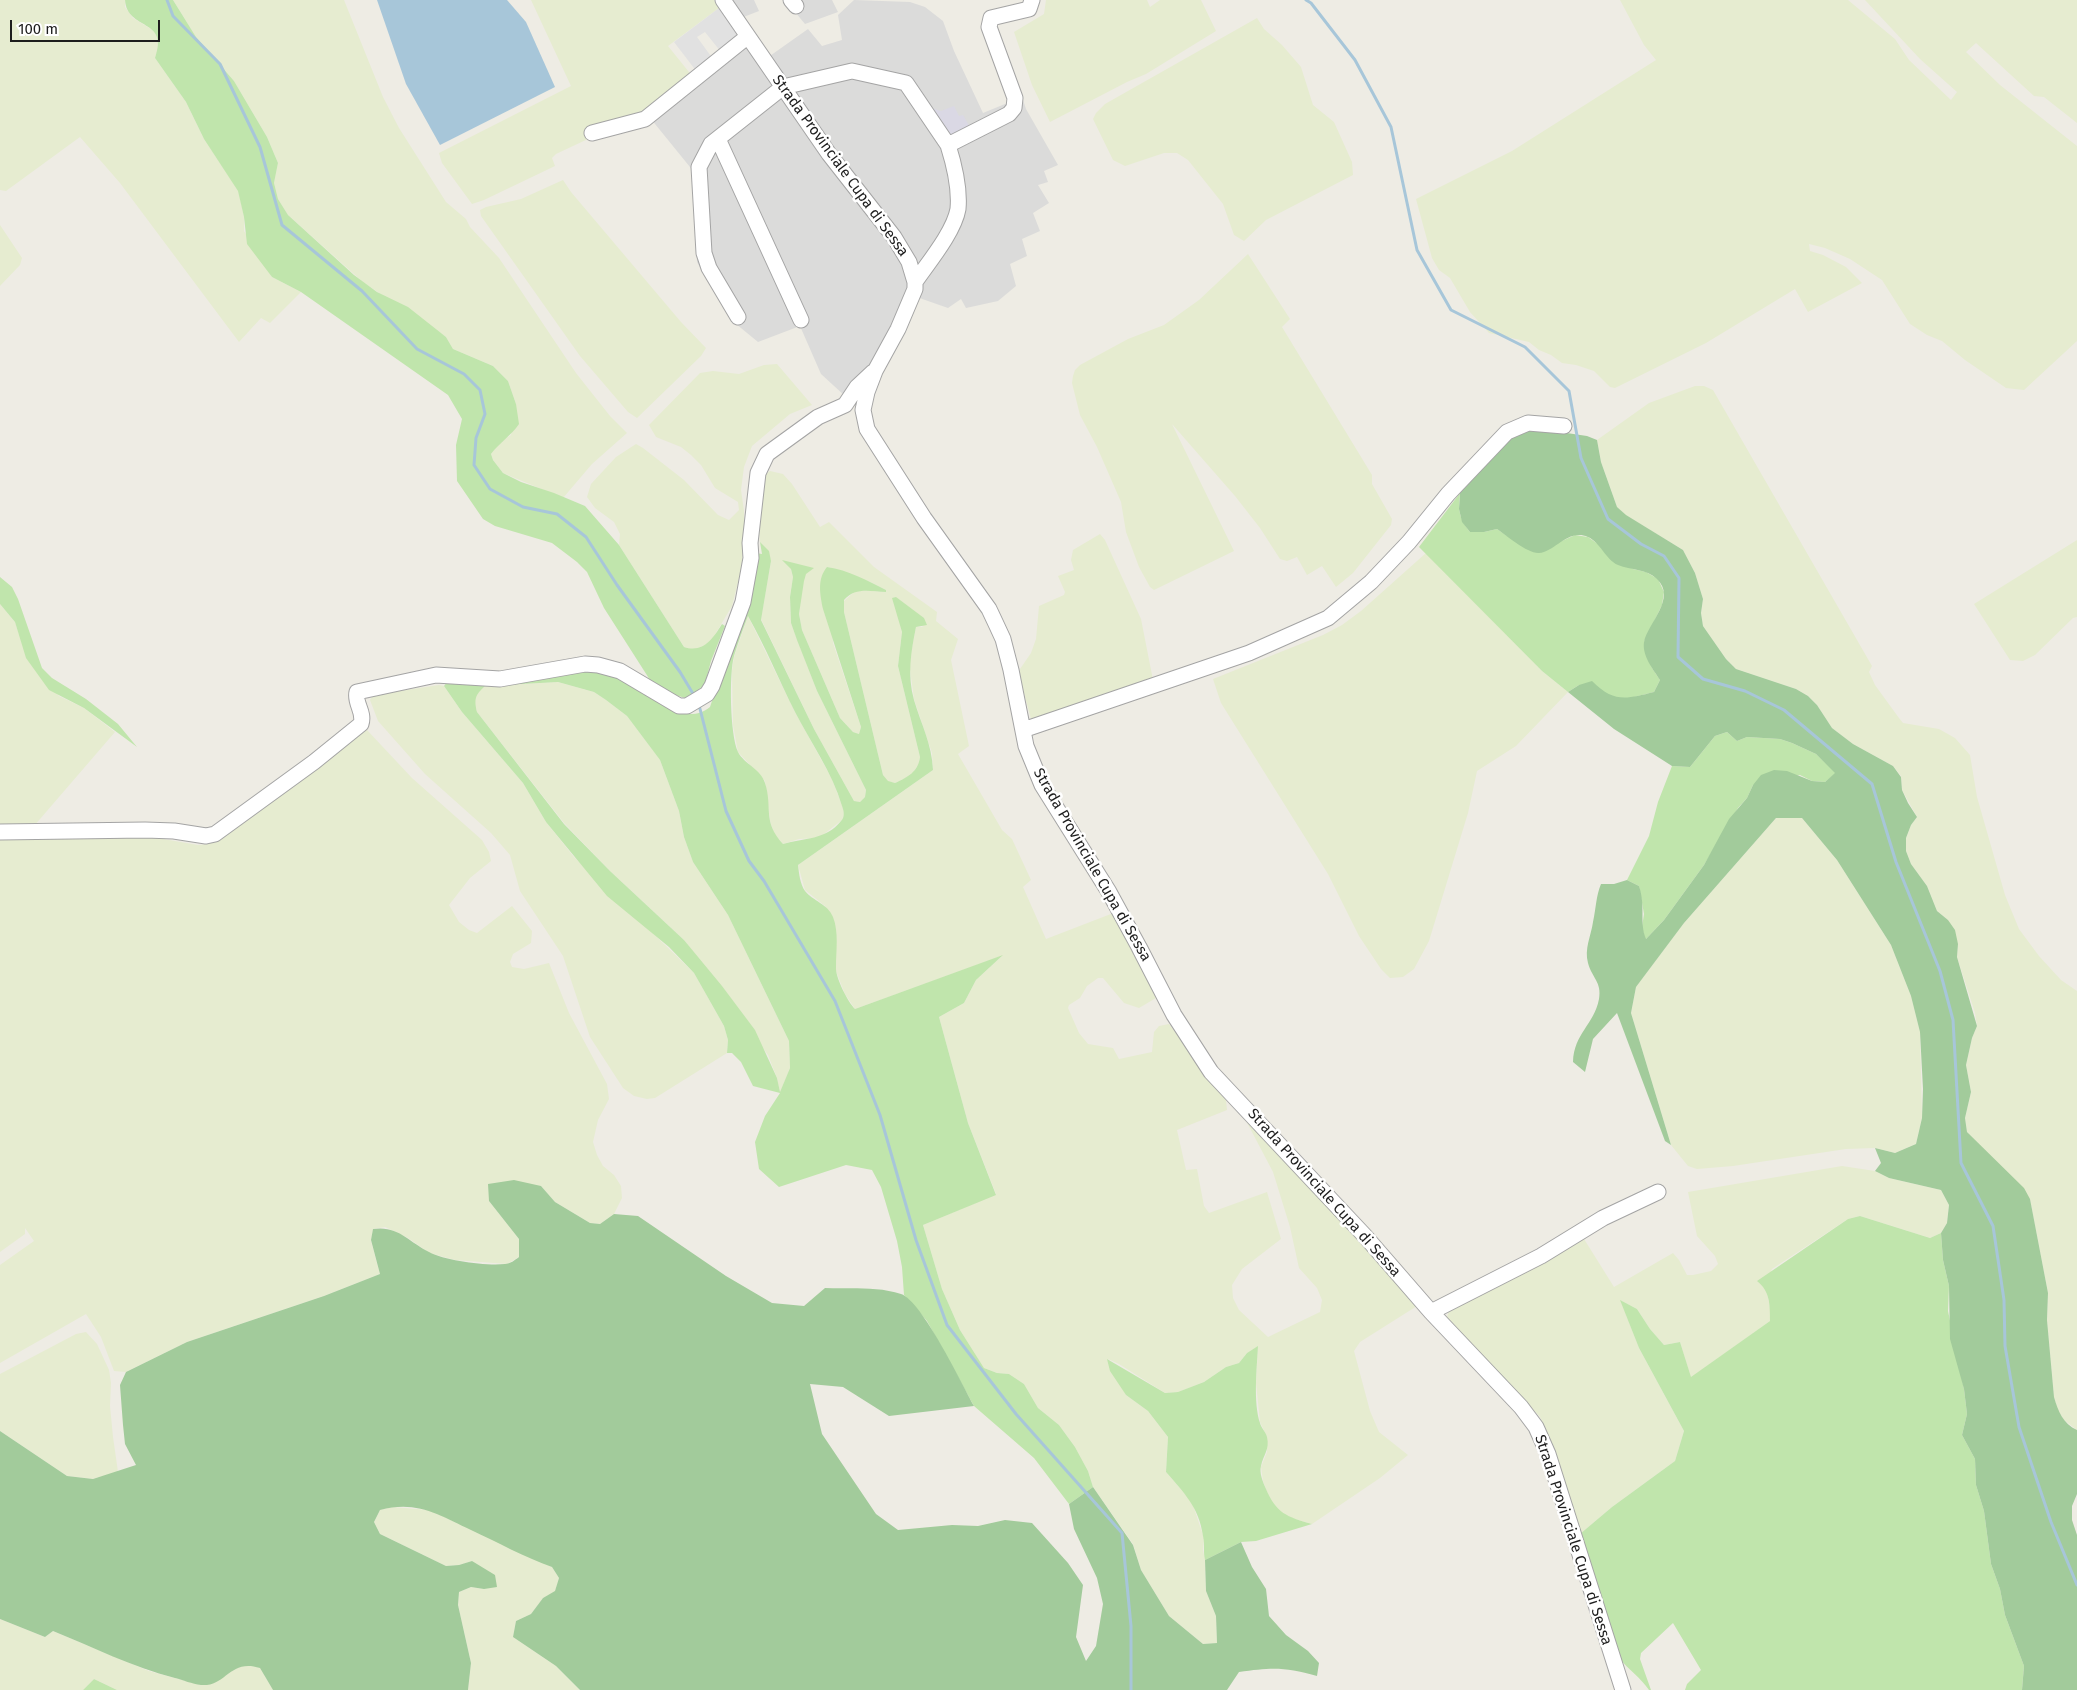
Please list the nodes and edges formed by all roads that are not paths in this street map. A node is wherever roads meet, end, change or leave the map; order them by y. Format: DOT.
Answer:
graph roads {
  1 [pos="723,0"];
  2 [pos="1032,0"];
  3 [pos="747,37"];
  4 [pos="783,87"];
  5 [pos="592,133"];
  6 [pos="718,138"];
  7 [pos="948,145"];
  8 [pos="915,282"];
  9 [pos="738,317"];
  10 [pos="802,320"];
  11 [pos="875,370"];
  12 [pos="1564,426"];
  13 [pos="1022,730"];
  14 [pos="0,832"];
  15 [pos="1658,1192"];
  16 [pos="1431,1312"];
  17 [pos="1623,1690"];
  1 -- 3 [label="street, Strada Provinciale Cupa di Sessa"];
  2 -- 7 [label="street"];
  3 -- 4 [label="street, Strada Provinciale Cupa di Sessa"];
  3 -- 5 [label="street"];
  4 -- 6 [label="street"];
  4 -- 7 [label="street"];
  4 -- 8 [label="street, Strada Provinciale Cupa di Sessa"];
  6 -- 9 [label="street"];
  6 -- 10 [label="street"];
  7 -- 8 [label="street"];
  8 -- 11 [label="street, Strada Provinciale Cupa di Sessa"];
  11 -- 13 [label="street, Strada Provinciale Cupa di Sessa"];
  11 -- 14 [label="street"];
  12 -- 13 [label="street"];
  13 -- 16 [label="street, Strada Provinciale Cupa di Sessa"];
  15 -- 16 [label="street"];
  16 -- 17 [label="street, Strada Provinciale Cupa di Sessa"];
}
